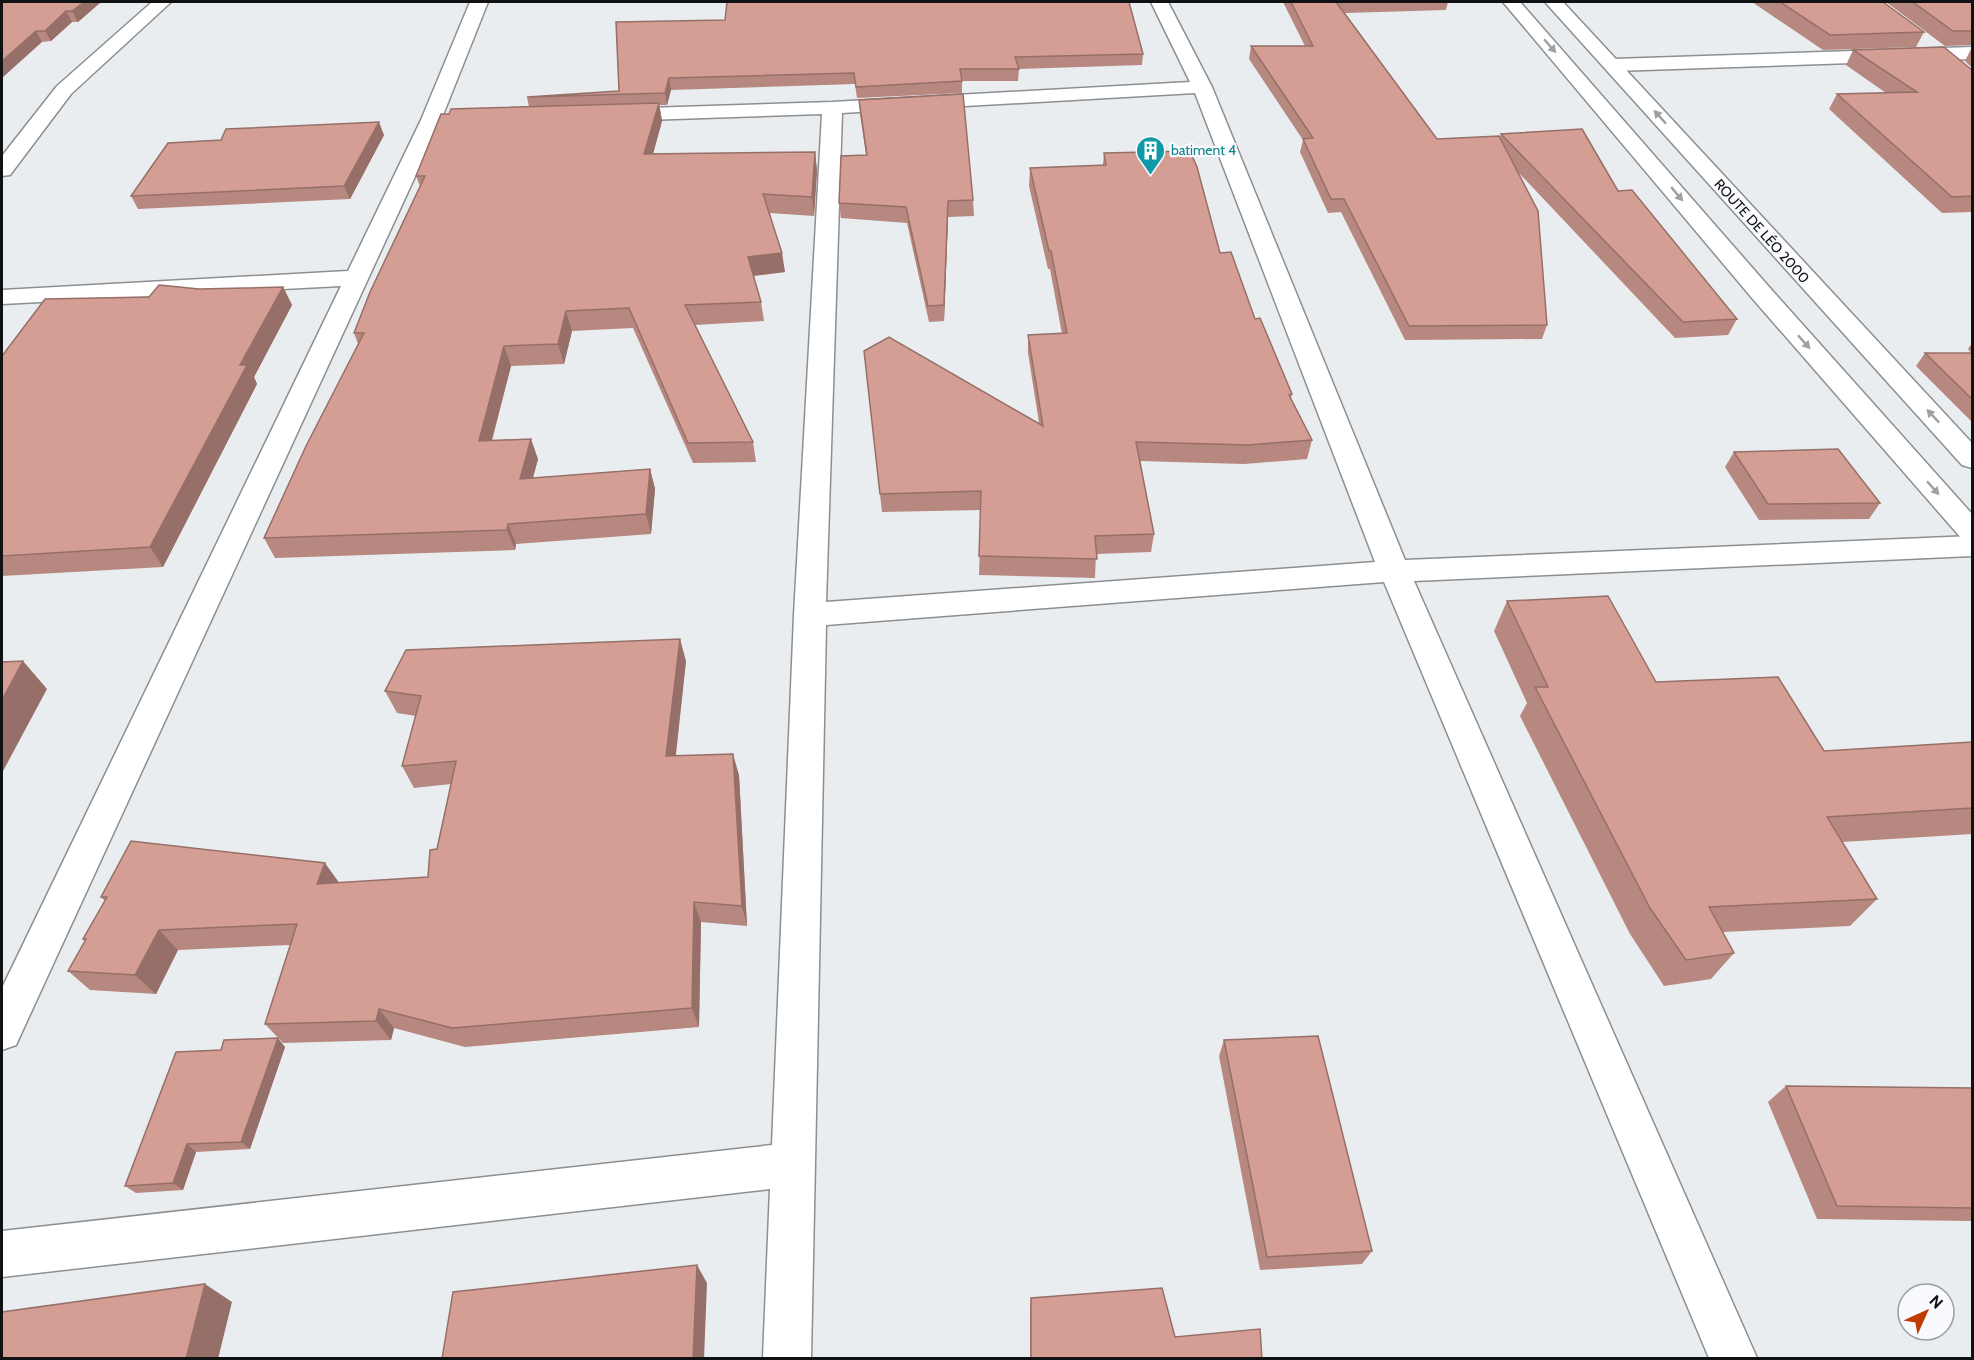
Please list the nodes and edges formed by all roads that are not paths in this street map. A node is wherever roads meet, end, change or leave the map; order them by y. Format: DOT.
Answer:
graph roads {
  1 [pos="162,2"];
  2 [pos="479,2"];
  3 [pos="1160,2"];
  4 [pos="1511,2"];
  5 [pos="1554,2"];
  6 [pos="1919,39"];
  7 [pos="1972,53"];
  8 [pos="1938,54"];
  9 [pos="1614,65"];
  10 [pos="1964,73"];
  11 [pos="1202,87"];
  12 [pos="832,108"];
  13 [pos="596,115"];
  14 [pos="2,170"];
  15 [pos="358,278"];
  16 [pos="2,297"];
  17 [pos="1972,459"];
  18 [pos="1972,532"];
  19 [pos="1972,546"];
  20 [pos="1394,571"];
  21 [pos="810,615"];
  22 [pos="2,1031"];
  23 [pos="794,1164"];
  24 [pos="2,1254"];
  25 [pos="788,1359"];
  26 [pos="1733,1359"];
  1 -- 14 [label="street"];
  2 -- 15 [label="street"];
  3 -- 11 [label="street"];
  4 -- 18 [label="street, one-way"];
  5 -- 9 [label="street, ROUTE DE LÉO 2000"];
  6 -- 8 [label="street"];
  7 -- 8 [label="street"];
  8 -- 9 [label="street"];
  8 -- 10 [label="street"];
  17 -- 9 [label="street, ROUTE DE LÉO 2000, one-way"];
  11 -- 12 [label="street"];
  11 -- 20 [label="street"];
  12 -- 13 [label="street"];
  12 -- 21 [label="street"];
  15 -- 16 [label="street"];
  15 -- 22 [label="street"];
  19 -- 20 [label="street"];
  20 -- 21 [label="street"];
  20 -- 26 [label="street"];
  21 -- 23 [label="street"];
  23 -- 24 [label="street"];
  23 -- 25 [label="street"];
}
